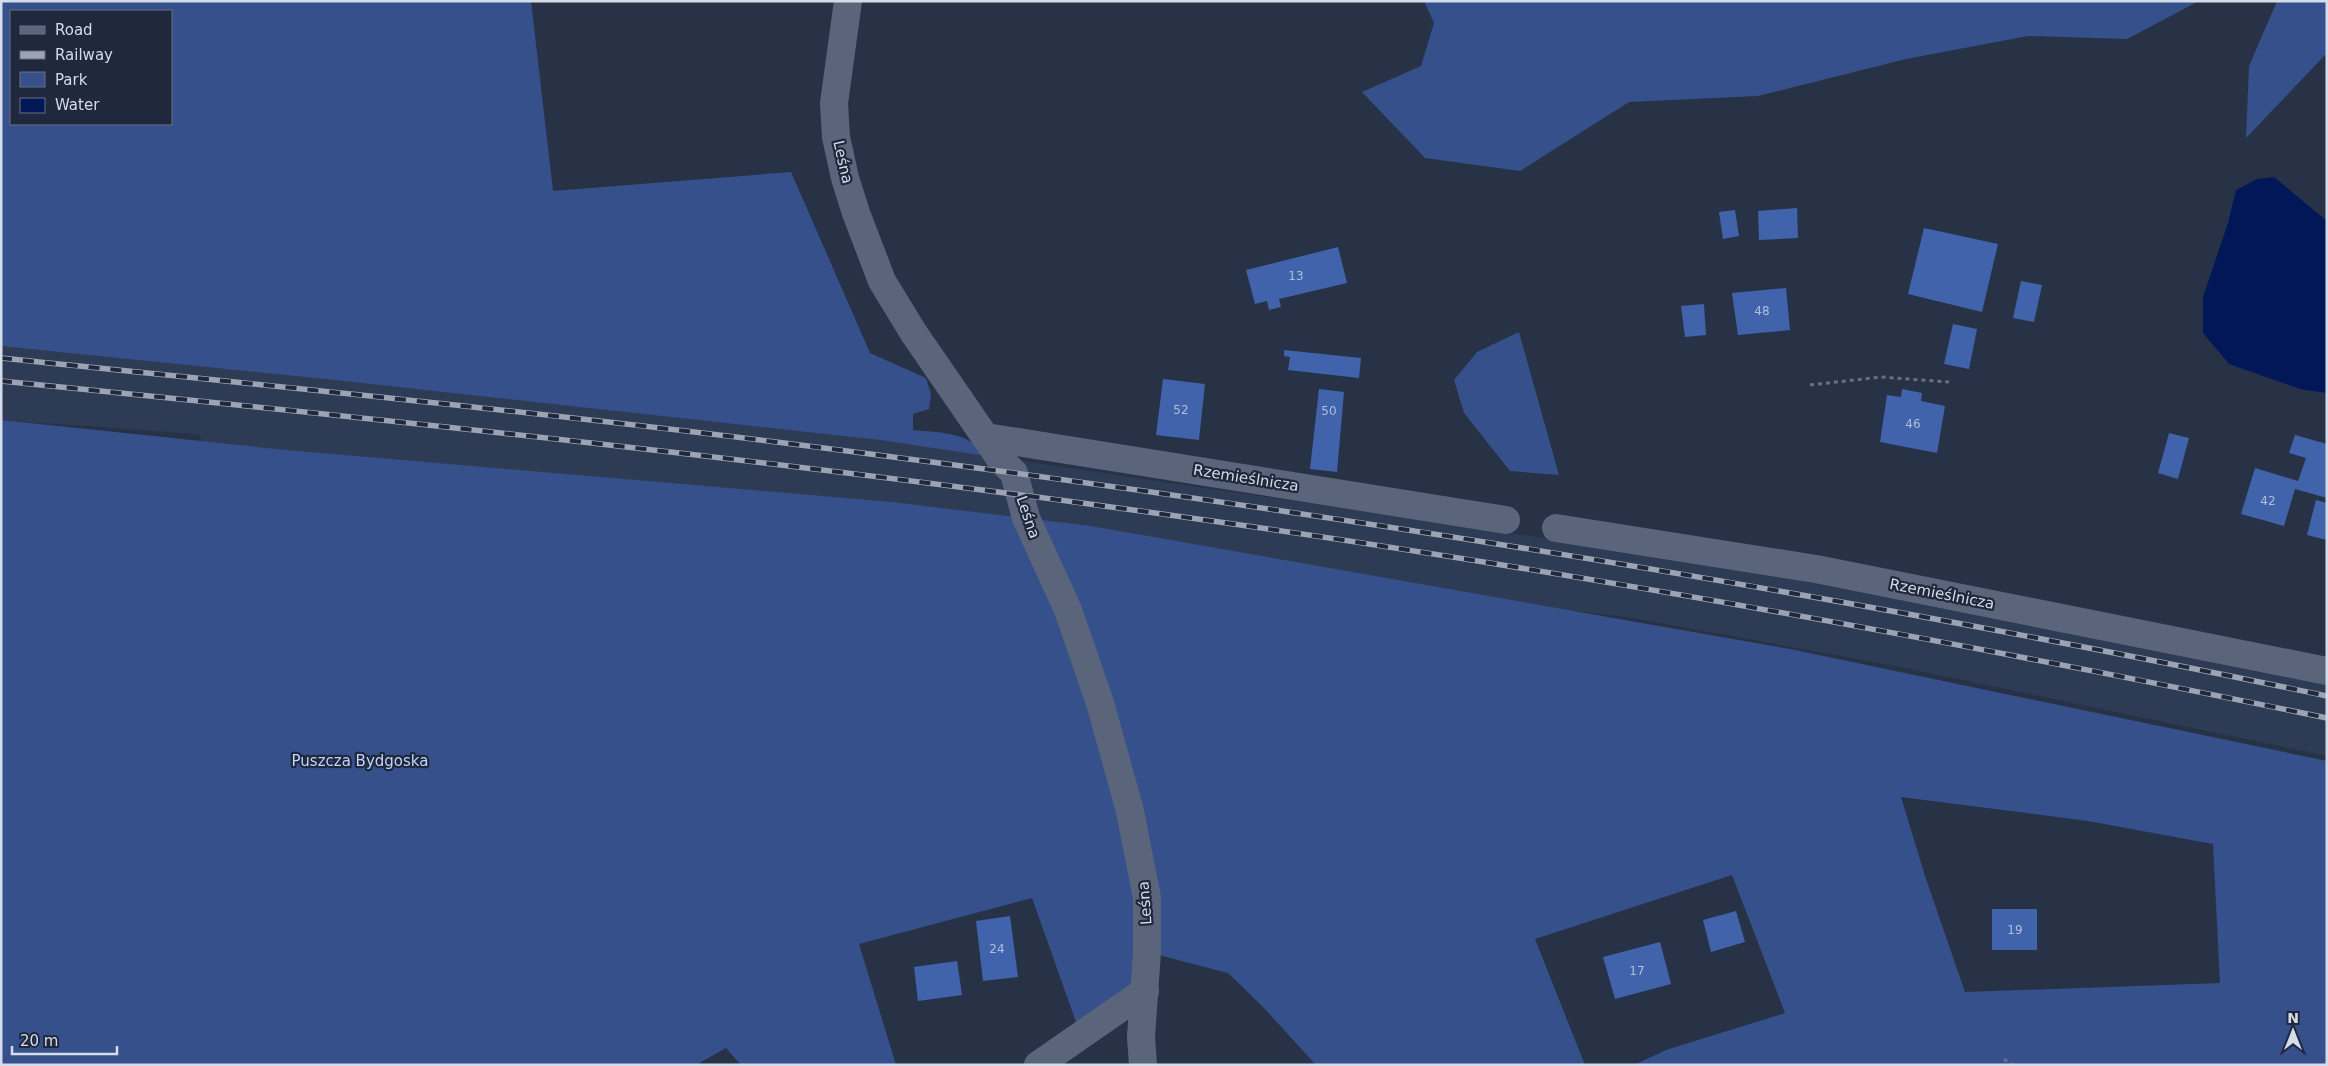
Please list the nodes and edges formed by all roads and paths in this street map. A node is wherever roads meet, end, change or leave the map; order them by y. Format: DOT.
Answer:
graph roads {
  1 [pos="848,1"];
  2 [pos="1949,382"];
  3 [pos="1810,385"];
  4 [pos="986,437"];
  5 [pos="1506,520"];
  6 [pos="1556,528"];
  7 [pos="2327,671"];
  8 [pos="1144,991"];
  9 [pos="2004,1059"];
  10 [pos="1038,1065"];
  11 [pos="1143,1065"];
  12 [pos="2012,1065"];
  1 -- 4 [label="street, Leśna"];
  2 -- 3 [label="path"];
  4 -- 5 [label="street, Rzemieślnicza"];
  4 -- 8 [label="street, Leśna"];
  6 -- 7 [label="street, Rzemieślnicza"];
  8 -- 10 [label="street"];
  8 -- 11 [label="street, Leśna"];
  9 -- 12 [label="path"];
}
